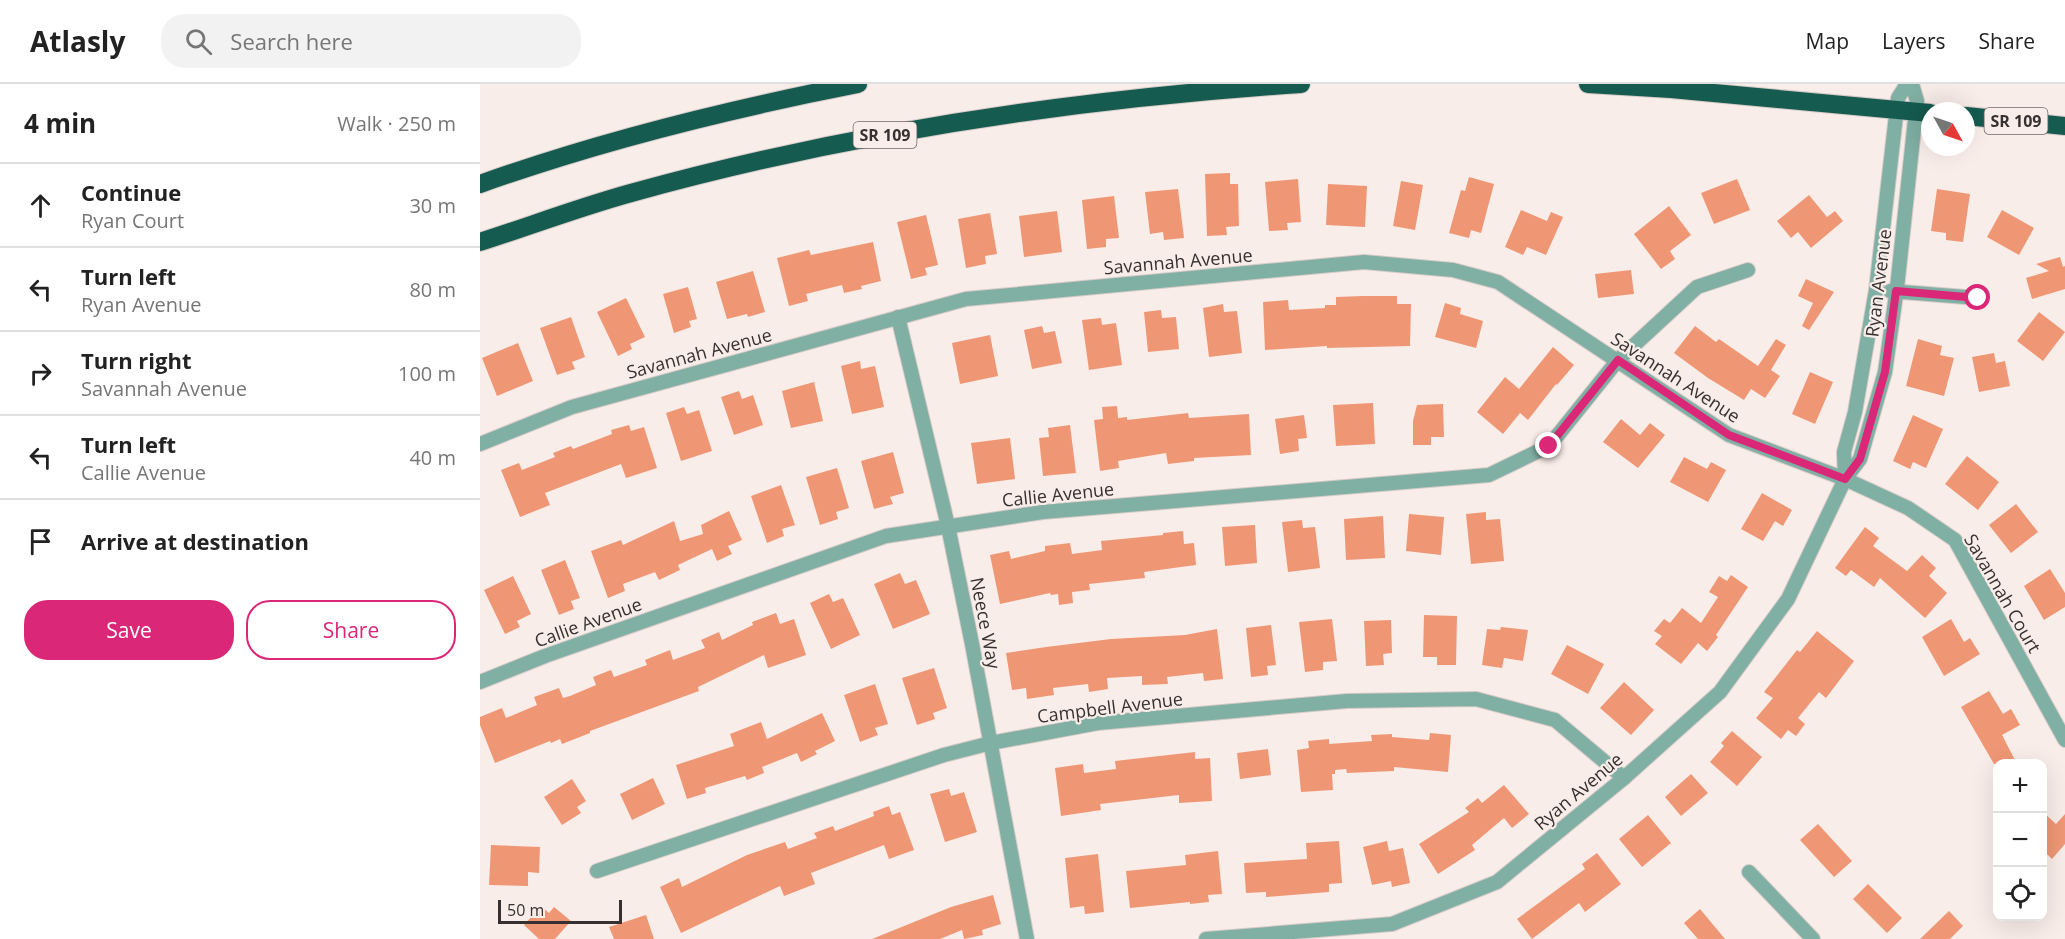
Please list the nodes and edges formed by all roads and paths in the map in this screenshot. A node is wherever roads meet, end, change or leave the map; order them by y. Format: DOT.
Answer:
graph roads {
  1 [pos="858,84"];
  2 [pos="1301,84"];
  3 [pos="1588,84"];
  4 [pos="1907,84"];
  5 [pos="1912,84"];
  6 [pos="1921,108"];
  7 [pos="1897,110"];
  8 [pos="1921,112"];
  9 [pos="1975,117"];
  10 [pos="1921,125"];
  11 [pos="2065,126"];
  12 [pos="480,183"];
  13 [pos="480,242"];
  14 [pos="1748,270"];
  15 [pos="1876,290"];
  16 [pos="1896,291"];
  17 [pos="1978,298"];
  18 [pos="898,317"];
  19 [pos="1618,360"];
  20 [pos="480,444"];
  21 [pos="1845,479"];
  22 [pos="948,526"];
  23 [pos="480,682"];
  24 [pos="2065,740"];
  25 [pos="991,743"];
  26 [pos="1624,778"];
  27 [pos="597,871"];
  28 [pos="1749,872"];
  29 [pos="1302,935"];
  30 [pos="1027,939"];
  31 [pos="1206,939"];
  32 [pos="1814,939"];
  1 -- 12 [label="highway"];
  2 -- 13 [label="highway, SR 109"];
  3 -- 7 [label="highway"];
  4 -- 7 [label="street, Ryan Avenue"];
  5 -- 6 [label="street, Ryan Avenue"];
  7 -- 8 [label="highway"];
  7 -- 15 [label="street, Ryan Avenue"];
  9 -- 11 [label="highway, SR 109"];
  10 -- 16 [label="street, Ryan Avenue"];
  14 -- 19 [label="street, Callie Avenue"];
  15 -- 16 [label="street"];
  15 -- 21 [label="street, Ryan Avenue"];
  16 -- 17 [label="street"];
  16 -- 21 [label="street, Ryan Avenue"];
  18 -- 19 [label="street, Savannah Avenue"];
  18 -- 20 [label="street, Savannah Avenue"];
  18 -- 22 [label="street, Neece Way"];
  19 -- 21 [label="street, Savannah Avenue"];
  19 -- 22 [label="street, Callie Avenue"];
  21 -- 24 [label="street, Savannah Court"];
  21 -- 26 [label="street, Ryan Avenue"];
  22 -- 23 [label="street, Callie Avenue"];
  22 -- 25 [label="street, Neece Way"];
  25 -- 26 [label="street, Campbell Avenue"];
  25 -- 27 [label="street, Campbell Avenue"];
  25 -- 30 [label="street, Neece Way"];
  26 -- 29 [label="street, Ryan Avenue"];
  28 -- 32 [label="street"];
  29 -- 31 [label="street, Ryan Avenue"];
}
